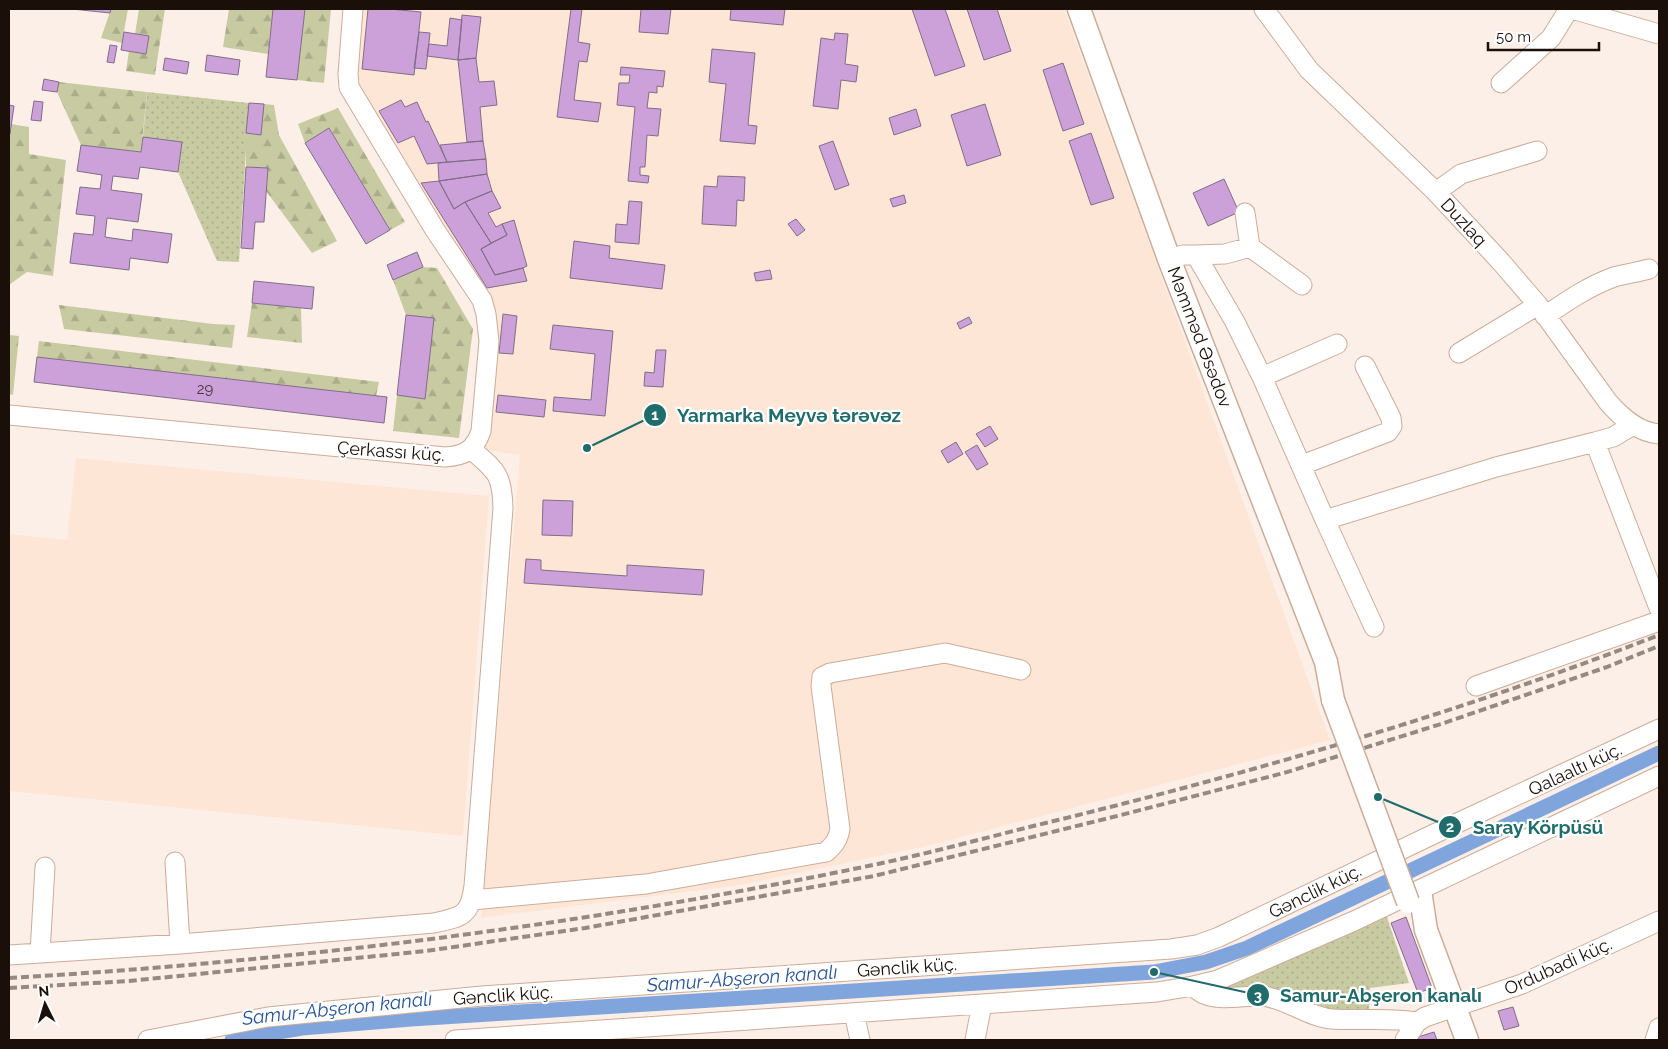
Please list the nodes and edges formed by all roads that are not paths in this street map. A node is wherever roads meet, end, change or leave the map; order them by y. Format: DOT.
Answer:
graph roads {
  1 [pos="353,9"];
  2 [pos="1079,9"];
  3 [pos="1264,9"];
  4 [pos="1571,9"];
  5 [pos="1659,34"];
  6 [pos="1501,83"];
  7 [pos="1537,151"];
  8 [pos="1436,192"];
  9 [pos="1245,213"];
  10 [pos="1250,247"];
  11 [pos="1196,255"];
  12 [pos="1169,259"];
  13 [pos="1649,269"];
  14 [pos="1302,285"];
  15 [pos="1542,310"];
  16 [pos="1337,344"];
  17 [pos="1459,353"];
  18 [pos="1365,366"];
  19 [pos="1262,377"];
  20 [pos="9,416"];
  21 [pos="1632,425"];
  22 [pos="1659,434"];
  23 [pos="1595,442"];
  24 [pos="471,449"];
  25 [pos="1302,465"];
  26 [pos="1325,520"];
  27 [pos="1659,608"];
  28 [pos="1659,621"];
  29 [pos="1374,627"];
  30 [pos="1021,670"];
  31 [pos="1476,686"];
  32 [pos="1659,729"];
  33 [pos="1659,776"];
  34 [pos="1436,833"];
  35 [pos="175,862"];
  36 [pos="44,867"];
  37 [pos="472,900"];
  38 [pos="1659,921"];
  39 [pos="180,944"];
  40 [pos="40,953"];
  41 [pos="9,955"];
  42 [pos="1193,986"];
  43 [pos="982,1004"];
  44 [pos="1455,1008"];
  45 [pos="854,1013"];
  46 [pos="1417,1022"];
  47 [pos="1659,1028"];
  48 [pos="489,1039"];
  49 [pos="148,1040"];
  50 [pos="455,1040"];
  51 [pos="860,1040"];
  52 [pos="975,1040"];
  53 [pos="1405,1040"];
  54 [pos="1467,1040"];
  55 [pos="1655,1040"];
  1 -- 24 [label="street, Çerkassı küç."];
  2 -- 12 [label="main road, Məmməd Əsədov"];
  3 -- 8 [label="street, Duzlaq"];
  4 -- 5 [label="street"];
  4 -- 6 [label="street"];
  7 -- 8 [label="street"];
  8 -- 15 [label="street, Duzlaq"];
  9 -- 10 [label="street"];
  10 -- 11 [label="street"];
  10 -- 14 [label="street"];
  11 -- 12 [label="street"];
  11 -- 19 [label="street"];
  12 -- 44 [label="main road, Məmməd Əsədov, bridge"];
  13 -- 15 [label="street"];
  15 -- 17 [label="street"];
  15 -- 21 [label="street, Duzlaq"];
  16 -- 19 [label="street"];
  18 -- 25 [label="street"];
  19 -- 25 [label="street"];
  20 -- 24 [label="street, Çerkassı küç."];
  21 -- 22 [label="street, Duzlaq"];
  21 -- 23 [label="street"];
  23 -- 26 [label="street"];
  23 -- 27 [label="street"];
  24 -- 37 [label="street"];
  25 -- 26 [label="street"];
  26 -- 29 [label="street"];
  28 -- 31 [label="street"];
  30 -- 37 [label="street"];
  32 -- 34 [label="street, Qalaaltı küç."];
  33 -- 42 [label="street"];
  34 -- 49 [label="street, Gənclik küç."];
  35 -- 39 [label="street"];
  36 -- 40 [label="street"];
  37 -- 39 [label="street"];
  38 -- 44 [label="street, Ordubadi küç."];
  39 -- 40 [label="street"];
  40 -- 41 [label="street"];
  42 -- 43 [label="street"];
  42 -- 46 [label="street"];
  43 -- 45 [label="street"];
  43 -- 52 [label="street"];
  44 -- 46 [label="street, Ordubadi küç."];
  44 -- 54 [label="main road, Məmməd Əsədov"];
  45 -- 48 [label="street"];
  45 -- 51 [label="street"];
  46 -- 53 [label="street"];
  47 -- 55 [label="street"];
  48 -- 50 [label="street"];
}
